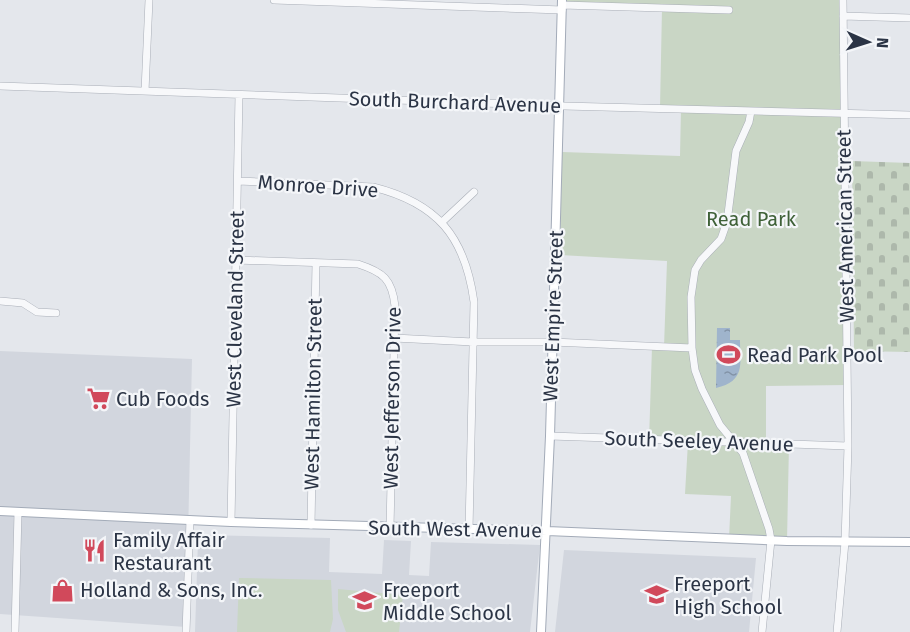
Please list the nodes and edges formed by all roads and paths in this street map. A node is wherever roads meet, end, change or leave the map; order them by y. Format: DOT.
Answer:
graph roads {
  1 [pos="149,0"];
  2 [pos="274,0"];
  3 [pos="843,0"];
  4 [pos="562,5"];
  5 [pos="729,10"];
  6 [pos="843,15"];
  7 [pos="910,18"];
  8 [pos="0,86"];
  9 [pos="145,92"];
  10 [pos="239,95"];
  11 [pos="560,106"];
  12 [pos="751,111"];
  13 [pos="844,113"];
  14 [pos="910,115"];
  15 [pos="238,182"];
  16 [pos="474,192"];
  17 [pos="442,222"];
  18 [pos="237,260"];
  19 [pos="316,263"];
  20 [pos="0,301"];
  21 [pos="56,313"];
  22 [pos="394,338"];
  23 [pos="473,342"];
  24 [pos="552,342"];
  25 [pos="692,348"];
  26 [pos="550,436"];
  27 [pos="735,443"];
  28 [pos="848,446"];
  29 [pos="0,511"];
  30 [pos="18,512"];
  31 [pos="190,520"];
  32 [pos="231,522"];
  33 [pos="311,525"];
  34 [pos="390,528"];
  35 [pos="469,530"];
  36 [pos="547,531"];
  37 [pos="771,540"];
  38 [pos="845,542"];
  39 [pos="910,542"];
  40 [pos="15,632"];
  41 [pos="186,632"];
  42 [pos="541,632"];
  43 [pos="762,632"];
  44 [pos="837,632"];
  1 -- 9 [label="street"];
  2 -- 4 [label="street"];
  3 -- 6 [label="street, West American Street"];
  4 -- 5 [label="street"];
  4 -- 11 [label="main road, West Empire Street"];
  6 -- 7 [label="street"];
  6 -- 13 [label="street, West American Street"];
  8 -- 9 [label="street, South Burchard Avenue"];
  9 -- 10 [label="street, South Burchard Avenue"];
  10 -- 11 [label="street, South Burchard Avenue"];
  10 -- 15 [label="street, West Cleveland Street"];
  11 -- 12 [label="street, South Burchard Avenue"];
  11 -- 24 [label="main road, West Empire Street"];
  12 -- 13 [label="street, South Burchard Avenue"];
  12 -- 25 [label="street"];
  13 -- 14 [label="street, South Burchard Avenue"];
  13 -- 28 [label="street, West American Street"];
  15 -- 17 [label="street, Monroe Drive"];
  15 -- 18 [label="street, West Cleveland Street"];
  16 -- 17 [label="street"];
  17 -- 23 [label="street, Monroe Drive"];
  18 -- 19 [label="street, West Jefferson Drive"];
  18 -- 32 [label="street, West Cleveland Street"];
  19 -- 22 [label="street, West Jefferson Drive"];
  19 -- 33 [label="street, West Hamilton Street"];
  20 -- 21 [label="street"];
  22 -- 23 [label="street"];
  22 -- 34 [label="street, West Jefferson Drive"];
  23 -- 24 [label="street"];
  23 -- 35 [label="street, Monroe Drive"];
  24 -- 25 [label="street"];
  24 -- 26 [label="main road, West Empire Street"];
  25 -- 27 [label="street"];
  26 -- 27 [label="street, South Seeley Avenue"];
  26 -- 36 [label="main road, West Empire Street"];
  27 -- 28 [label="street, South Seeley Avenue"];
  27 -- 37 [label="street"];
  28 -- 38 [label="street, West American Street"];
  29 -- 30 [label="main road, South West Avenue"];
  30 -- 31 [label="main road, South West Avenue"];
  30 -- 40 [label="street"];
  31 -- 32 [label="main road, South West Avenue"];
  31 -- 41 [label="street"];
  32 -- 33 [label="main road, South West Avenue"];
  33 -- 34 [label="main road, South West Avenue"];
  34 -- 35 [label="main road, South West Avenue"];
  35 -- 36 [label="main road, South West Avenue"];
  36 -- 37 [label="main road, South West Avenue"];
  36 -- 42 [label="main road, West Empire Street"];
  37 -- 38 [label="main road, South West Avenue"];
  37 -- 43 [label="street"];
  38 -- 39 [label="main road, South West Avenue"];
  38 -- 44 [label="street, West American Street"];
}
